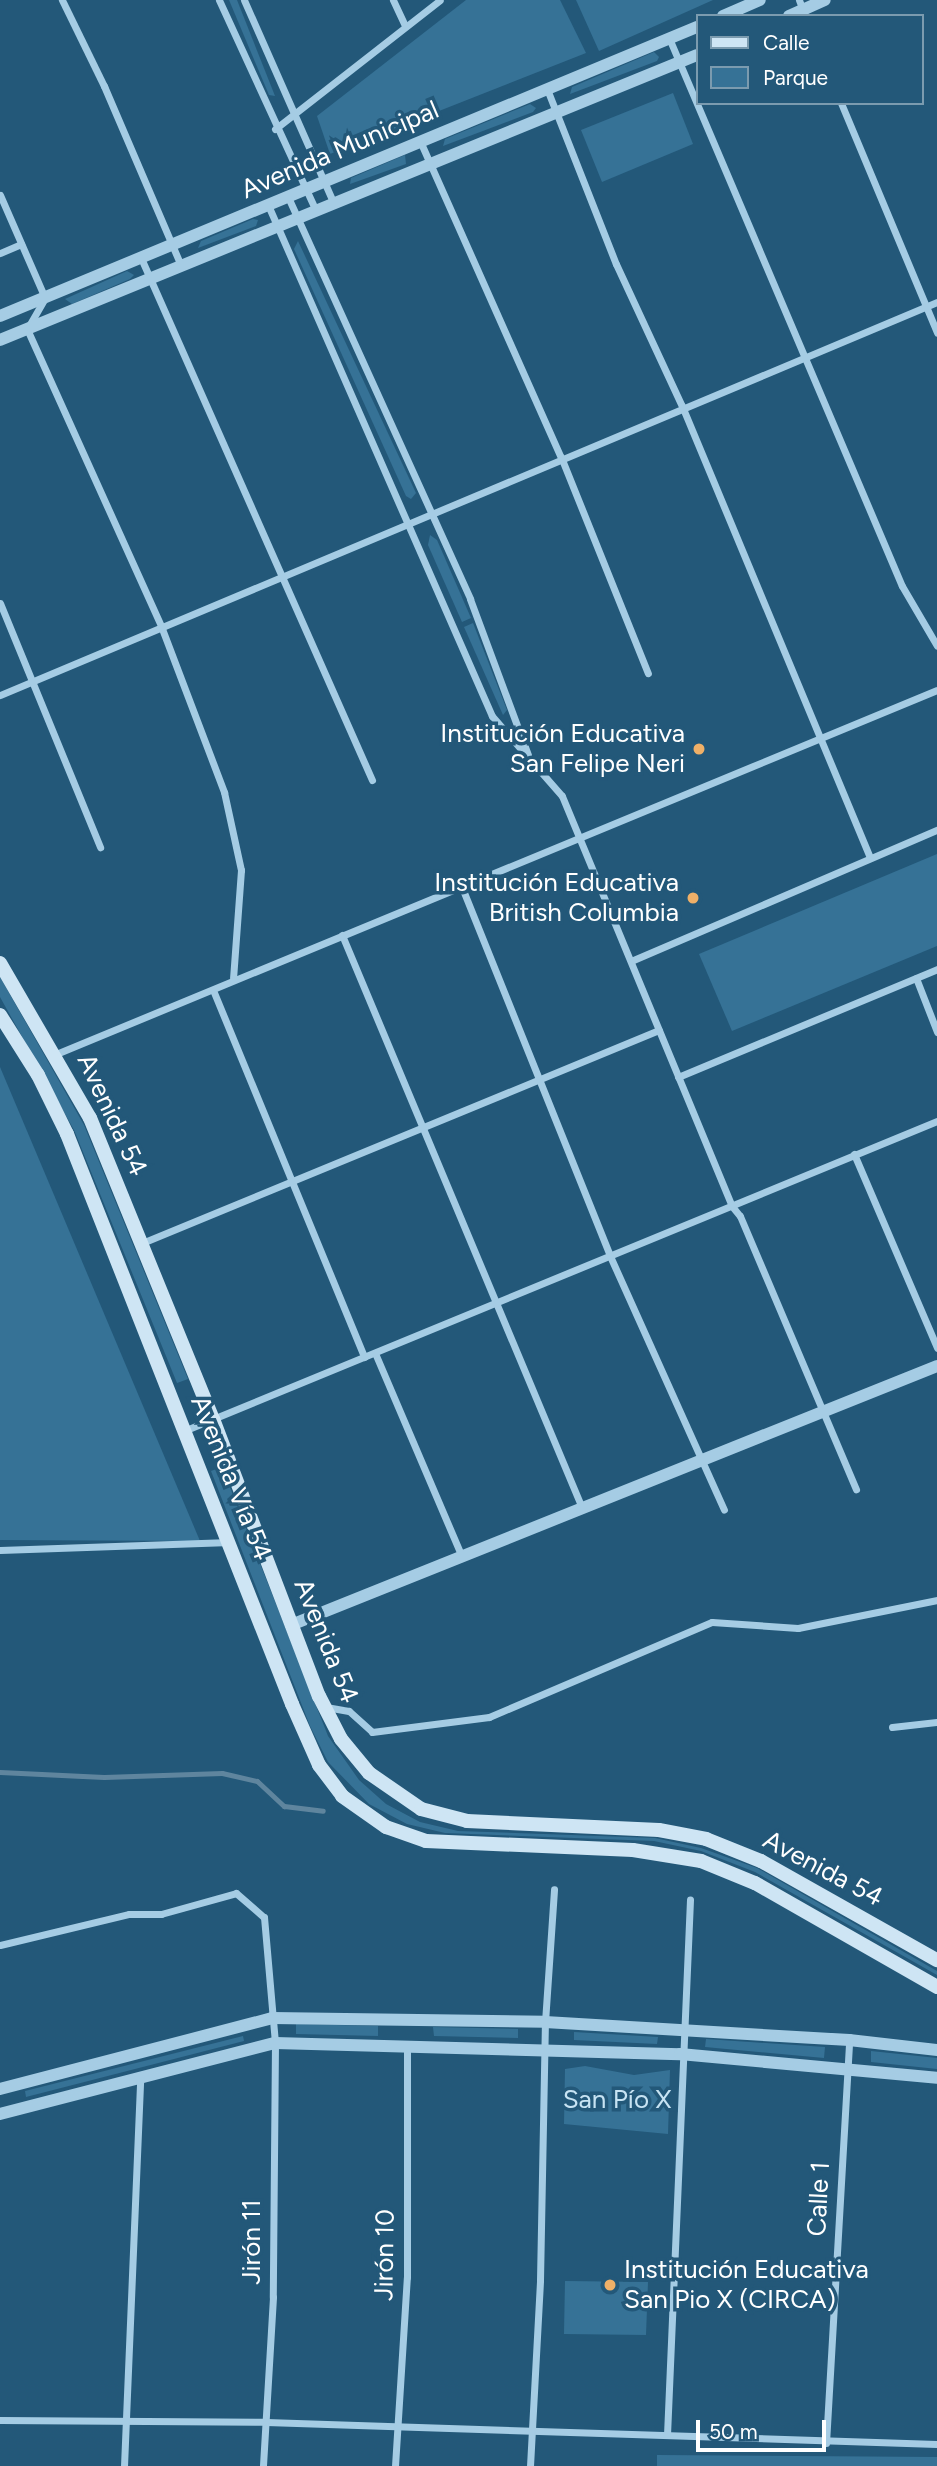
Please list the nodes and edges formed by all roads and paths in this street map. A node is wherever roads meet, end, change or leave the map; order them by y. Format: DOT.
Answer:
graph roads {
  1 [pos="62,0"];
  2 [pos="219,0"];
  3 [pos="244,0"];
  4 [pos="393,0"];
  5 [pos="440,0"];
  6 [pos="760,0"];
  7 [pos="825,0"];
  8 [pos="802,9"];
  9 [pos="728,14"];
  10 [pos="405,26"];
  11 [pos="696,27"];
  12 [pos="669,38"];
  13 [pos="696,55"];
  14 [pos="679,62"];
  15 [pos="547,89"];
  16 [pos="696,103"];
  17 [pos="697,105"];
  18 [pos="842,105"];
  19 [pos="556,111"];
  20 [pos="295,115"];
  21 [pos="275,129"];
  22 [pos="420,141"];
  23 [pos="429,163"];
  24 [pos="324,181"];
  25 [pos="305,189"];
  26 [pos="0,195"];
  27 [pos="288,197"];
  28 [pos="334,204"];
  29 [pos="268,205"];
  30 [pos="316,211"];
  31 [pos="298,218"];
  32 [pos="278,227"];
  33 [pos="21,244"];
  34 [pos="172,246"];
  35 [pos="0,253"];
  36 [pos="141,258"];
  37 [pos="181,266"];
  38 [pos="150,279"];
  39 [pos="45,298"];
  40 [pos="937,302"];
  41 [pos="925,307"];
  42 [pos="0,316"];
  43 [pos="27,329"];
  44 [pos="937,334"];
  45 [pos="0,340"];
  46 [pos="802,356"];
  47 [pos="682,406"];
  48 [pos="561,457"];
  49 [pos="432,514"];
  50 [pos="409,523"];
  51 [pos="282,576"];
  52 [pos="0,603"];
  53 [pos="161,626"];
  54 [pos="937,646"];
  55 [pos="648,673"];
  56 [pos="35,680"];
  57 [pos="937,690"];
  58 [pos="0,695"];
  59 [pos="819,738"];
  60 [pos="530,759"];
  61 [pos="372,780"];
  62 [pos="937,830"];
  63 [pos="579,836"];
  64 [pos="100,847"];
  65 [pos="870,857"];
  66 [pos="461,885"];
  67 [pos="342,935"];
  68 [pos="631,961"];
  69 [pos="0,963"];
  70 [pos="937,970"];
  71 [pos="233,978"];
  72 [pos="916,978"];
  73 [pos="213,990"];
  74 [pos="0,1015"];
  75 [pos="659,1030"];
  76 [pos="937,1032"];
  77 [pos="56,1054"];
  78 [pos="678,1077"];
  79 [pos="541,1080"];
  80 [pos="937,1121"];
  81 [pos="422,1127"];
  82 [pos="855,1154"];
  83 [pos="295,1180"];
  84 [pos="731,1205"];
  85 [pos="142,1243"];
  86 [pos="610,1256"];
  87 [pos="495,1306"];
  88 [pos="937,1348"];
  89 [pos="375,1353"];
  90 [pos="364,1357"];
  91 [pos="937,1366"];
  92 [pos="822,1410"];
  93 [pos="214,1419"];
  94 [pos="186,1430"];
  95 [pos="701,1458"];
  96 [pos="856,1489"];
  97 [pos="582,1508"];
  98 [pos="724,1510"];
  99 [pos="230,1542"];
  100 [pos="0,1550"];
  101 [pos="462,1557"];
  102 [pos="937,1600"];
  103 [pos="291,1625"];
  104 [pos="324,1707"];
  105 [pos="937,1722"];
  106 [pos="892,1727"];
  107 [pos="554,1889"];
  108 [pos="690,1899"];
  109 [pos="0,1945"];
  110 [pos="937,1961"];
  111 [pos="937,1987"];
  112 [pos="272,2018"];
  113 [pos="408,2019"];
  114 [pos="545,2022"];
  115 [pos="682,2030"];
  116 [pos="849,2040"];
  117 [pos="275,2043"];
  118 [pos="407,2044"];
  119 [pos="546,2048"];
  120 [pos="937,2050"];
  121 [pos="680,2054"];
  122 [pos="847,2069"];
  123 [pos="139,2078"];
  124 [pos="937,2078"];
  125 [pos="0,2089"];
  126 [pos="0,2114"];
  127 [pos="0,2420"];
  128 [pos="125,2421"];
  129 [pos="266,2422"];
  130 [pos="398,2430"];
  131 [pos="532,2430"];
  132 [pos="667,2435"];
  133 [pos="826,2443"];
  134 [pos="937,2444"];
  135 [pos="124,2466"];
  136 [pos="263,2466"];
  137 [pos="395,2466"];
  138 [pos="530,2466"];
  1 -- 34 [label="street"];
  2 -- 21 [label="street"];
  3 -- 20 [label="street"];
  4 -- 10 [label="street"];
  5 -- 10 [label="street"];
  6 -- 9 [label="street"];
  7 -- 8 [label="street"];
  10 -- 20 [label="street"];
  11 -- 12 [label="street, Avenida Municipal"];
  12 -- 14 [label="street"];
  12 -- 15 [label="street, Avenida Municipal"];
  13 -- 14 [label="street, Avenida Municipal"];
  14 -- 16 [label="street"];
  14 -- 19 [label="street, Avenida Municipal"];
  15 -- 19 [label="street"];
  15 -- 22 [label="street, Avenida Municipal"];
  17 -- 46 [label="street"];
  18 -- 41 [label="street"];
  19 -- 23 [label="street, Avenida Municipal"];
  19 -- 47 [label="street"];
  20 -- 21 [label="street"];
  20 -- 24 [label="street"];
  21 -- 25 [label="street"];
  22 -- 23 [label="street"];
  22 -- 24 [label="street, Avenida Municipal"];
  23 -- 28 [label="street, Avenida Municipal"];
  23 -- 48 [label="street"];
  24 -- 25 [label="street, Avenida Municipal"];
  24 -- 28 [label="street"];
  25 -- 27 [label="street, Avenida Municipal"];
  25 -- 30 [label="street"];
  26 -- 33 [label="street"];
  27 -- 29 [label="street, Avenida Municipal"];
  27 -- 31 [label="street"];
  28 -- 30 [label="street, Avenida Municipal"];
  29 -- 32 [label="street"];
  29 -- 34 [label="street, Avenida Municipal"];
  30 -- 31 [label="street, Avenida Municipal"];
  31 -- 32 [label="street, Avenida Municipal"];
  31 -- 49 [label="street"];
  32 -- 37 [label="street, Avenida Municipal"];
  32 -- 50 [label="street"];
  33 -- 35 [label="street"];
  33 -- 39 [label="street"];
  34 -- 36 [label="street, Avenida Municipal"];
  34 -- 37 [label="street"];
  36 -- 38 [label="street"];
  36 -- 39 [label="street, Avenida Municipal"];
  37 -- 38 [label="street, Avenida Municipal"];
  38 -- 43 [label="street, Avenida Municipal"];
  38 -- 51 [label="street"];
  39 -- 42 [label="street, Avenida Municipal"];
  39 -- 43 [label="street"];
  40 -- 41 [label="street"];
  41 -- 44 [label="street"];
  41 -- 46 [label="street"];
  43 -- 45 [label="street, Avenida Municipal"];
  43 -- 53 [label="street"];
  46 -- 47 [label="street"];
  46 -- 54 [label="street"];
  47 -- 48 [label="street"];
  47 -- 59 [label="street"];
  48 -- 49 [label="street"];
  48 -- 55 [label="street"];
  49 -- 50 [label="street"];
  49 -- 60 [label="street"];
  50 -- 51 [label="street"];
  50 -- 60 [label="street"];
  51 -- 53 [label="street"];
  51 -- 61 [label="street"];
  52 -- 56 [label="street"];
  53 -- 56 [label="street"];
  53 -- 71 [label="street"];
  56 -- 58 [label="street"];
  56 -- 64 [label="street"];
  57 -- 59 [label="street"];
  59 -- 63 [label="street"];
  59 -- 65 [label="street"];
  60 -- 63 [label="street"];
  62 -- 65 [label="street"];
  63 -- 66 [label="street"];
  63 -- 68 [label="street"];
  65 -- 68 [label="street"];
  66 -- 67 [label="street"];
  66 -- 79 [label="street"];
  67 -- 71 [label="street"];
  67 -- 81 [label="street"];
  68 -- 75 [label="street"];
  69 -- 77 [label="main road, Avenida 54"];
  70 -- 72 [label="street"];
  71 -- 73 [label="street"];
  72 -- 76 [label="street"];
  72 -- 78 [label="street"];
  73 -- 77 [label="street"];
  73 -- 83 [label="street"];
  74 -- 94 [label="main road, Avenida Vía 54"];
  75 -- 78 [label="street"];
  75 -- 79 [label="street"];
  77 -- 85 [label="main road, Avenida 54"];
  78 -- 84 [label="street"];
  79 -- 81 [label="street"];
  79 -- 86 [label="street"];
  80 -- 82 [label="street"];
  81 -- 83 [label="street"];
  81 -- 87 [label="street"];
  82 -- 84 [label="street"];
  82 -- 88 [label="street"];
  83 -- 85 [label="street"];
  83 -- 90 [label="street"];
  84 -- 86 [label="street"];
  84 -- 92 [label="street"];
  85 -- 93 [label="main road, Avenida 54"];
  86 -- 87 [label="street"];
  86 -- 95 [label="street"];
  87 -- 89 [label="street"];
  87 -- 97 [label="street"];
  89 -- 90 [label="street"];
  89 -- 101 [label="street"];
  90 -- 93 [label="street"];
  91 -- 92 [label="street"];
  92 -- 95 [label="street"];
  92 -- 96 [label="street"];
  93 -- 94 [label="street"];
  93 -- 103 [label="main road, Avenida 54"];
  94 -- 99 [label="main road, Avenida Vía 54"];
  95 -- 97 [label="street"];
  95 -- 98 [label="street"];
  97 -- 101 [label="street"];
  99 -- 100 [label="street"];
  99 -- 111 [label="main road, Avenida Vía 54"];
  101 -- 103 [label="street"];
  102 -- 104 [label="street"];
  103 -- 104 [label="main road, Avenida 54"];
  104 -- 110 [label="main road, Avenida 54"];
  105 -- 106 [label="street"];
  107 -- 114 [label="street"];
  108 -- 115 [label="street"];
  109 -- 112 [label="street, Jirón 11"];
  112 -- 113 [label="street"];
  112 -- 117 [label="street, Jirón 11"];
  112 -- 125 [label="street"];
  113 -- 114 [label="street"];
  113 -- 118 [label="street"];
  114 -- 115 [label="street"];
  114 -- 119 [label="street"];
  115 -- 116 [label="street"];
  115 -- 121 [label="street"];
  116 -- 120 [label="street"];
  116 -- 122 [label="street, Calle 1"];
  117 -- 118 [label="street"];
  117 -- 123 [label="street"];
  117 -- 129 [label="street, Jirón 11"];
  118 -- 119 [label="street"];
  118 -- 130 [label="street, Jirón 10"];
  119 -- 121 [label="street"];
  119 -- 131 [label="street"];
  121 -- 122 [label="street"];
  121 -- 132 [label="street"];
  122 -- 124 [label="street"];
  122 -- 133 [label="street, Calle 1"];
  123 -- 126 [label="street"];
  123 -- 128 [label="street"];
  127 -- 128 [label="street"];
  128 -- 129 [label="street"];
  128 -- 135 [label="street"];
  129 -- 130 [label="street"];
  129 -- 136 [label="street, Jirón 11"];
  130 -- 131 [label="street"];
  130 -- 137 [label="street, Jirón 10"];
  131 -- 132 [label="street"];
  131 -- 138 [label="street"];
  132 -- 133 [label="street"];
  133 -- 134 [label="street"];
}
